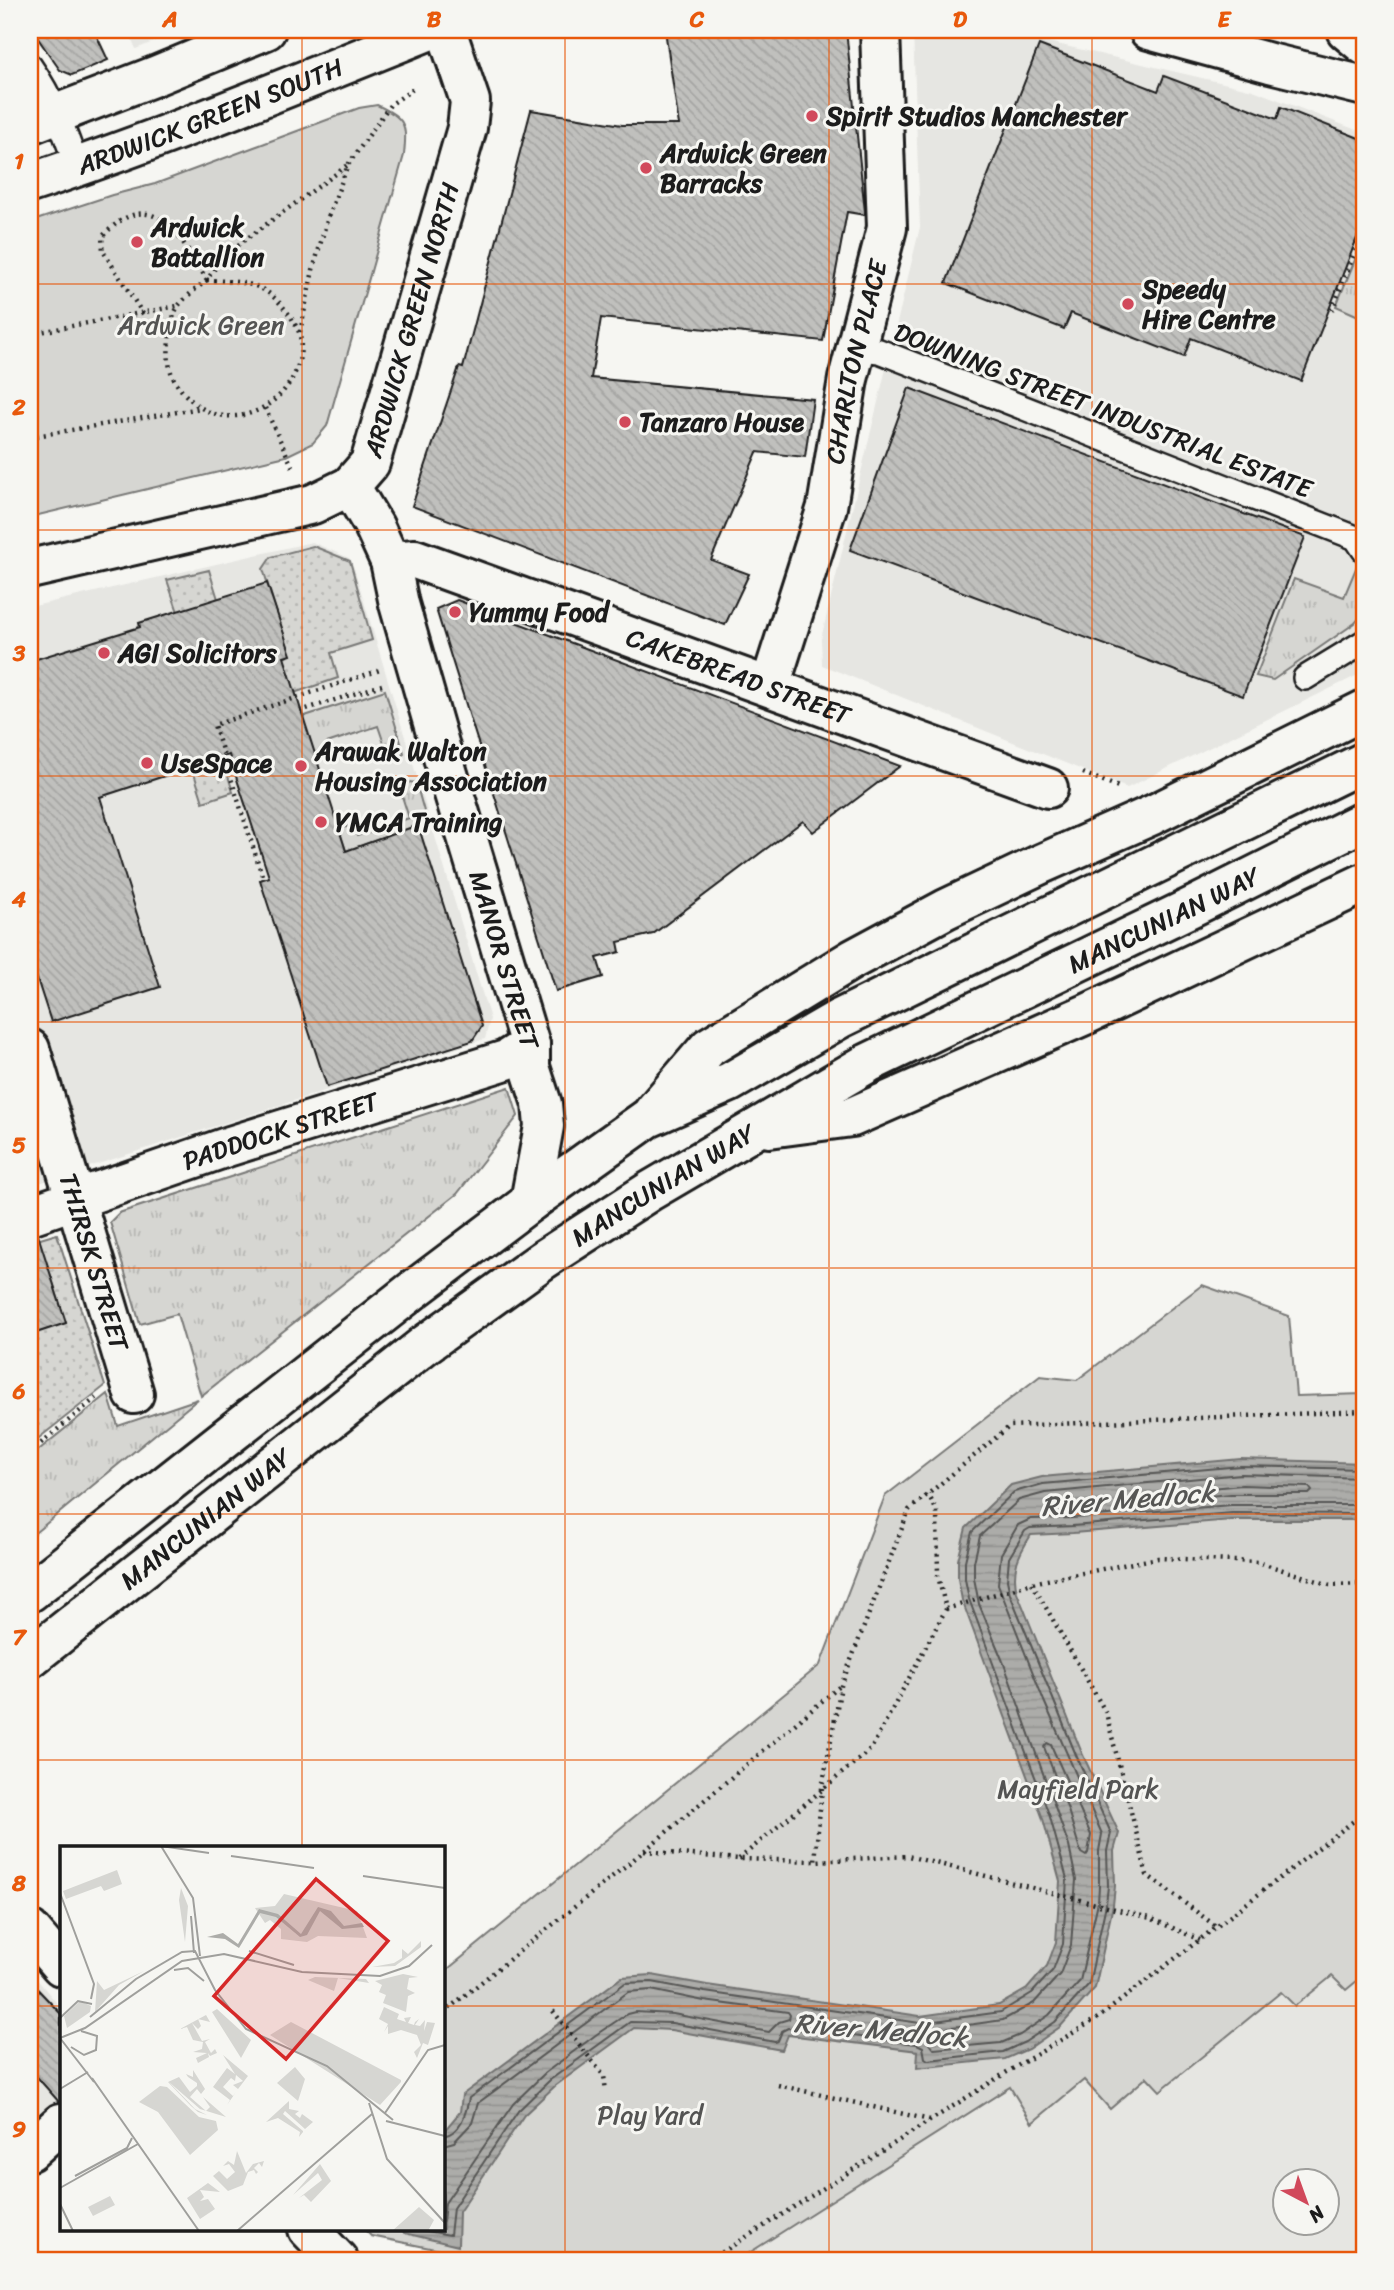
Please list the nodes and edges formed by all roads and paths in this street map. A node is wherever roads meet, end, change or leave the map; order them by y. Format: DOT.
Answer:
graph roads {
  1 [pos="266,30"];
  2 [pos="430,30"];
  3 [pos="446,30"];
  4 [pos="880,30"];
  5 [pos="1150,30"];
  6 [pos="1346,30"];
  7 [pos="1364,45"];
  8 [pos="30,66"];
  9 [pos="1364,86"];
  10 [pos="413,89"];
  11 [pos="44,119"];
  12 [pos="348,165"];
  13 [pos="78,167"];
  14 [pos="30,183"];
  15 [pos="1364,229"];
  16 [pos="207,280"];
  17 [pos="178,306"];
  18 [pos="1332,310"];
  19 [pos="143,314"];
  20 [pos="30,334"];
  21 [pos="300,334"];
  22 [pos="855,348"];
  23 [pos="202,408"];
  24 [pos="265,408"];
  25 [pos="30,437"];
  26 [pos="350,486"];
  27 [pos="313,504"];
  28 [pos="1364,550"];
  29 [pos="390,561"];
  30 [pos="30,569"];
  31 [pos="1364,642"];
  32 [pos="388,668"];
  33 [pos="1305,678"];
  34 [pos="392,681"];
  35 [pos="770,686"];
  36 [pos="1364,710"];
  37 [pos="300,711"];
  38 [pos="1364,762"];
  39 [pos="1083,772"];
  40 [pos="1048,788"];
  41 [pos="1121,788"];
  42 [pos="1364,821"];
  43 [pos="262,875"];
  44 [pos="1364,883"];
  45 [pos="530,1045"];
  46 [pos="30,1049"];
  47 [pos="648,1118"];
  48 [pos="753,1130"];
  49 [pos="76,1199"];
  50 [pos="530,1202"];
  51 [pos="30,1215"];
  52 [pos="117,1394"];
  53 [pos="1364,1411"];
  54 [pos="30,1452"];
  55 [pos="928,1494"];
  56 [pos="1032,1583"];
  57 [pos="1364,1584"];
  58 [pos="30,1592"];
  59 [pos="946,1609"];
  60 [pos="30,1658"];
  61 [pos="841,1686"];
  62 [pos="822,1788"];
  63 [pos="1364,1813"];
  64 [pos="644,1851"];
  65 [pos="739,1859"];
  66 [pos="815,1861"];
  67 [pos="1217,1927"];
  68 [pos="30,1930"];
  69 [pos="1200,1940"];
  70 [pos="60,1965"];
  71 [pos="553,2011"];
  72 [pos="444,2012"];
  73 [pos="778,2085"];
  74 [pos="606,2091"];
  75 [pos="930,2120"];
  76 [pos="60,2124"];
  77 [pos="30,2151"];
  78 [pos="309,2230"];
  79 [pos="338,2260"];
  80 [pos="710,2260"];
  1 -- 11 [label="main road"];
  2 -- 13 [label="main road, ARDWICK GREEN SOUTH"];
  3 -- 26 [label="main road, ARDWICK GREEN NORTH"];
  4 -- 22 [label="main road, CHARLTON PLACE"];
  5 -- 9 [label="main road"];
  6 -- 7 [label="main road"];
  8 -- 11 [label="lane"];
  10 -- 12 [label="path"];
  11 -- 13 [label="lane"];
  12 -- 16 [label="path"];
  12 -- 21 [label="path"];
  13 -- 14 [label="main road, ARDWICK GREEN SOUTH"];
  15 -- 18 [label="path"];
  16 -- 17 [label="path"];
  16 -- 19 [label="path"];
  16 -- 21 [label="path"];
  17 -- 19 [label="path"];
  17 -- 23 [label="path"];
  19 -- 20 [label="path"];
  21 -- 24 [label="path"];
  22 -- 28 [label="lane, DOWNING STREET INDUSTRIAL ESTATE"];
  22 -- 35 [label="main road, CHARLTON PLACE"];
  23 -- 24 [label="path"];
  23 -- 25 [label="path"];
  24 -- 27 [label="path"];
  26 -- 27 [label="main road, ARDWICK GREEN NORTH"];
  26 -- 29 [label="main road, MANOR STREET"];
  27 -- 30 [label="main road, ARDWICK GREEN NORTH"];
  29 -- 35 [label="main road, CAKEBREAD STREET"];
  29 -- 45 [label="main road, MANOR STREET"];
  31 -- 33 [label="lane"];
  32 -- 43 [label="path"];
  34 -- 37 [label="path"];
  35 -- 40 [label="main road, CAKEBREAD STREET"];
  36 -- 47 [label="main road"];
  38 -- 47 [label="main road, MANCUNIAN WAY"];
  39 -- 41 [label="path"];
  42 -- 48 [label="main road, MANCUNIAN WAY"];
  44 -- 48 [label="main road"];
  45 -- 49 [label="main road, PADDOCK STREET"];
  45 -- 50 [label="main road, MANOR STREET"];
  46 -- 49 [label="main road, THIRSK STREET"];
  47 -- 50 [label="main road, MANCUNIAN WAY"];
  48 -- 60 [label="main road, MANCUNIAN WAY"];
  49 -- 51 [label="main road, PADDOCK STREET"];
  49 -- 52 [label="main road, THIRSK STREET"];
  50 -- 58 [label="main road, MANCUNIAN WAY"];
  52 -- 54 [label="path"];
  53 -- 55 [label="path"];
  55 -- 59 [label="path"];
  55 -- 61 [label="path"];
  56 -- 57 [label="path"];
  56 -- 59 [label="path"];
  56 -- 67 [label="path"];
  59 -- 62 [label="path"];
  61 -- 62 [label="path"];
  61 -- 64 [label="path"];
  62 -- 65 [label="path"];
  62 -- 66 [label="path"];
  63 -- 67 [label="path"];
  64 -- 65 [label="path"];
  64 -- 72 [label="path"];
  65 -- 66 [label="path"];
  66 -- 69 [label="path"];
  67 -- 69 [label="path"];
  68 -- 70 [label="main road"];
  69 -- 75 [label="path"];
  71 -- 74 [label="path"];
  73 -- 75 [label="path"];
  75 -- 80 [label="path"];
  76 -- 77 [label="main road"];
  78 -- 79 [label="main road"];
}
